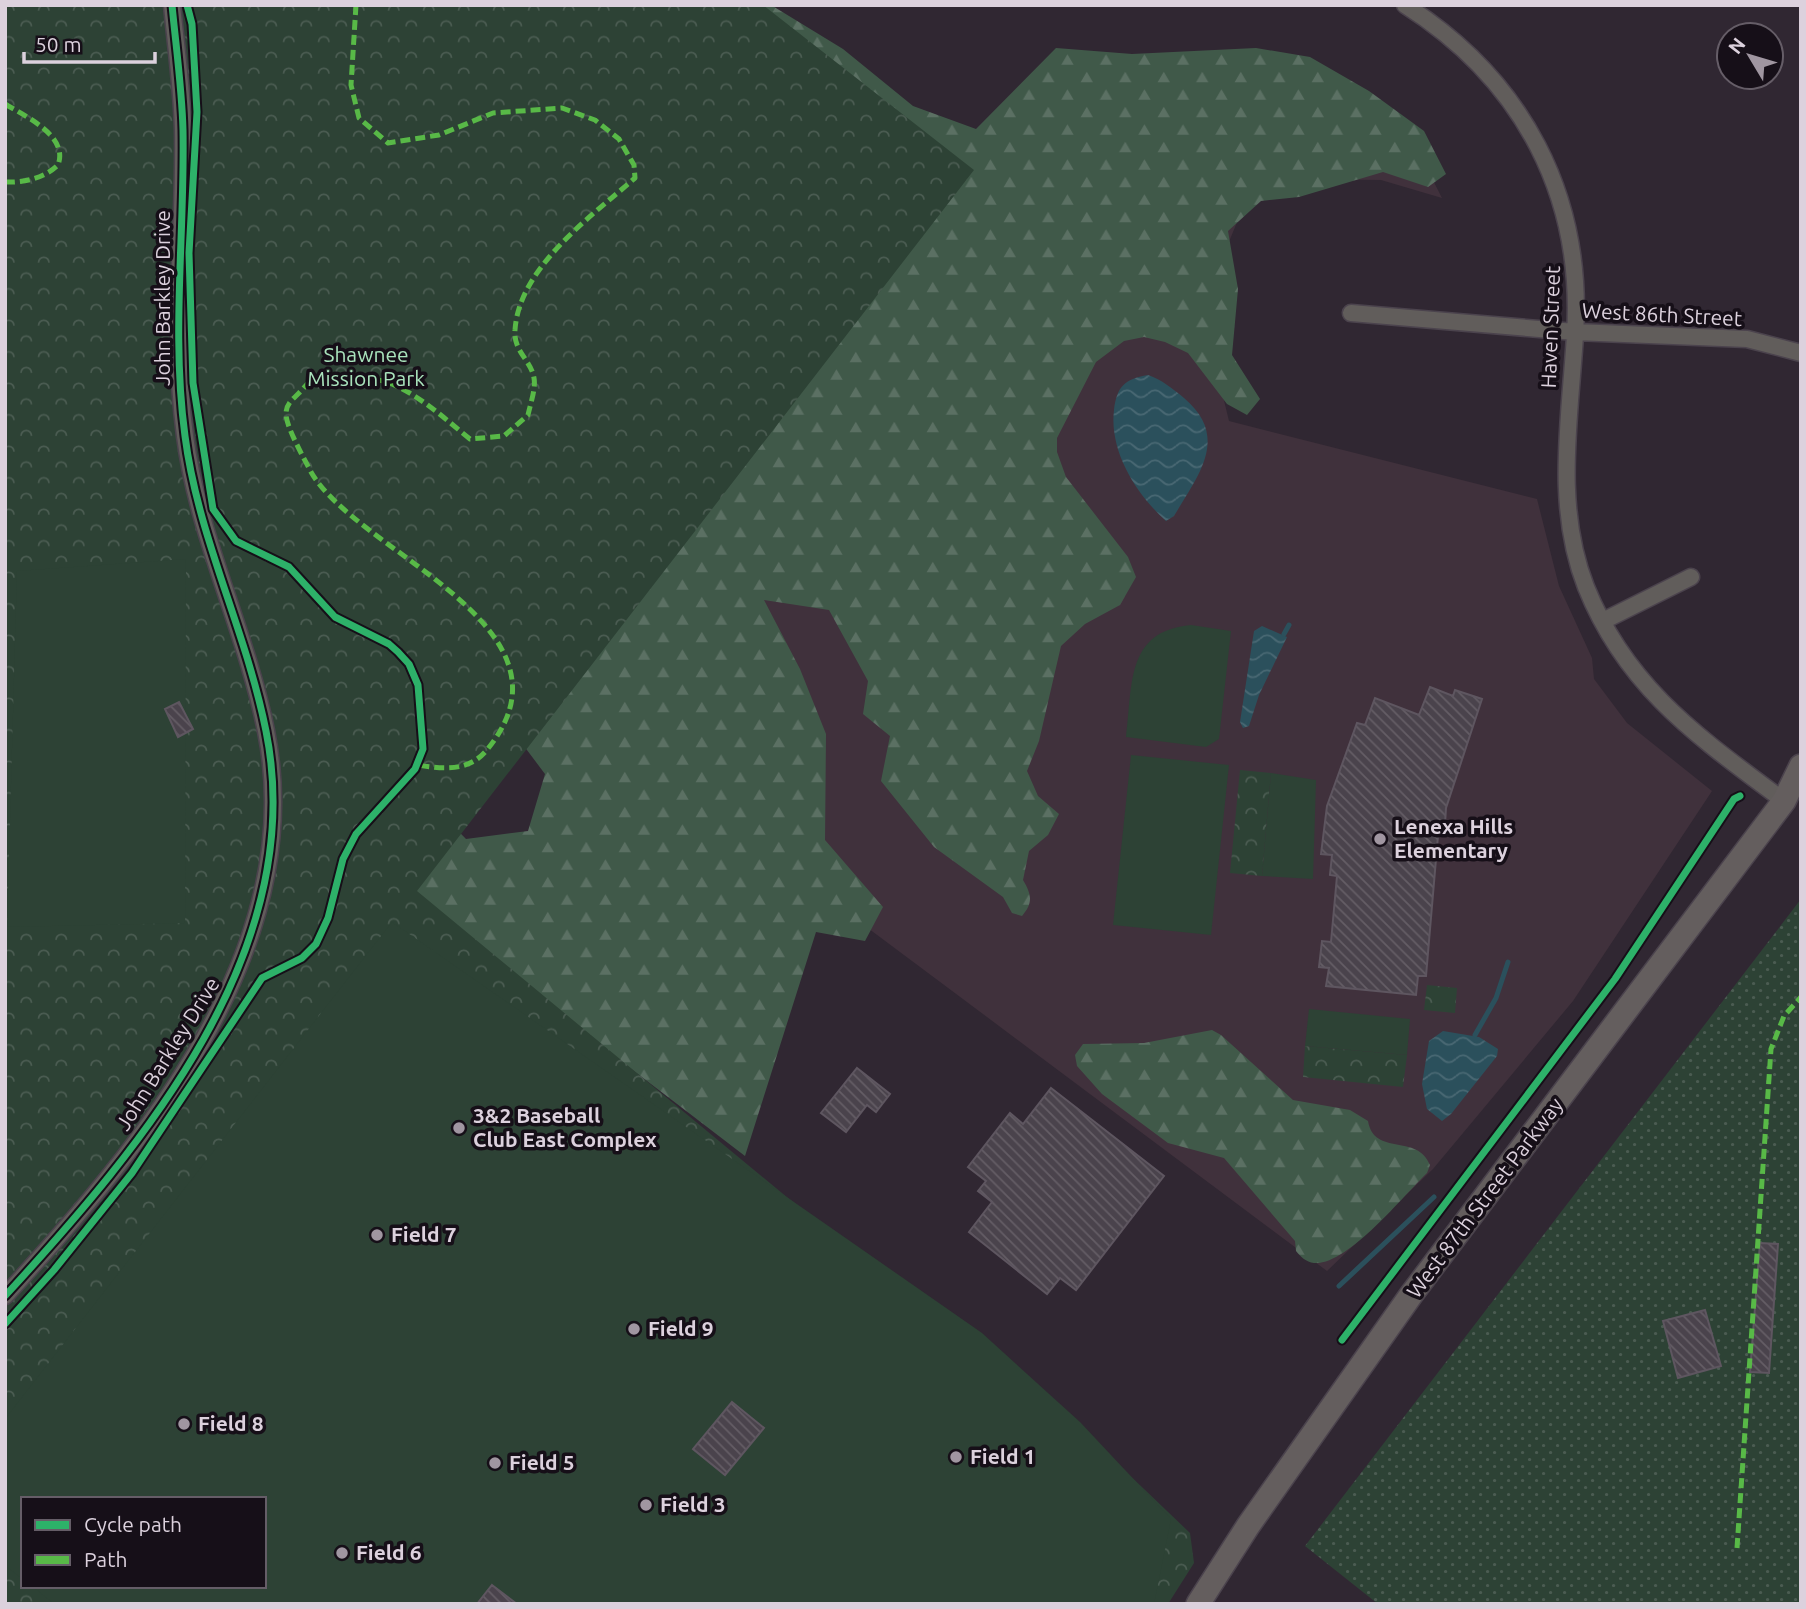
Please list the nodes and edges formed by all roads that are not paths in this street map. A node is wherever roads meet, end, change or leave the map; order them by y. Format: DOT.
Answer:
graph roads {
  1 [pos="172,5"];
  2 [pos="1405,5"];
  3 [pos="1351,313"];
  4 [pos="1575,332"];
  5 [pos="1801,353"];
  6 [pos="1691,577"];
  7 [pos="1603,621"];
  8 [pos="1801,766"];
  9 [pos="1793,796"];
  10 [pos="5,1296"];
  11 [pos="1198,1604"];
  1 -- 10 [label="street, John Barkley Drive"];
  2 -- 4 [label="street, Haven Street"];
  3 -- 4 [label="street, West 86th Street"];
  4 -- 5 [label="street, West 86th Street"];
  4 -- 7 [label="street, Haven Street"];
  6 -- 7 [label="street"];
  7 -- 9 [label="street, Haven Street"];
  8 -- 9 [label="main road, West 87th Street Parkway"];
  9 -- 11 [label="main road, West 87th Street Parkway"];
}
